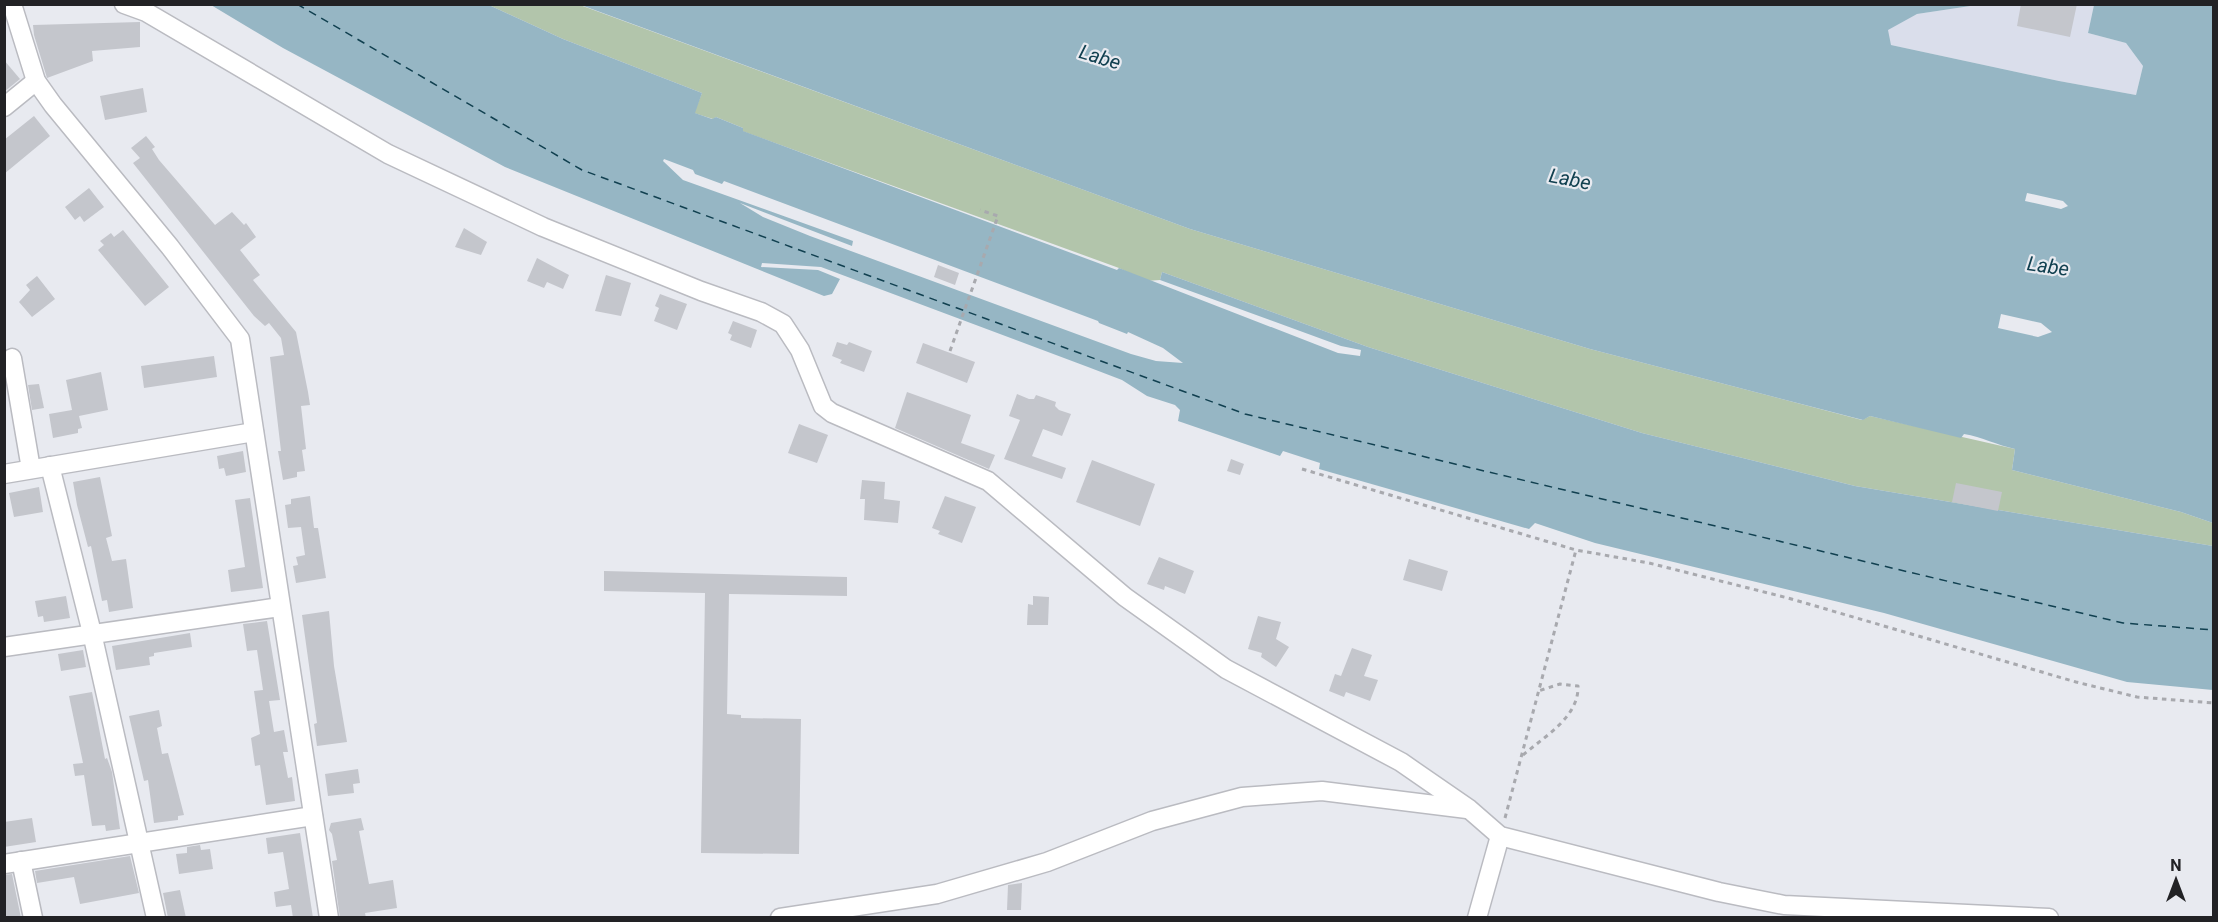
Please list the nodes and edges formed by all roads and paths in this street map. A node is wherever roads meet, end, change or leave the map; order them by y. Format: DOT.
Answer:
graph roads {
  1 [pos="12,4"];
  2 [pos="124,4"];
  3 [pos="36,81"];
  4 [pos="4,107"];
  5 [pos="980,210"];
  6 [pos="950,351"];
  7 [pos="12,358"];
  8 [pos="254,432"];
  9 [pos="50,466"];
  10 [pos="31,469"];
  11 [pos="1302,469"];
  12 [pos="4,474"];
  13 [pos="1576,550"];
  14 [pos="280,607"];
  15 [pos="92,633"];
  16 [pos="4,647"];
  17 [pos="1538,691"];
  18 [pos="2214,703"];
  19 [pos="1521,756"];
  20 [pos="1469,809"];
  21 [pos="313,816"];
  22 [pos="1500,836"];
  23 [pos="139,842"];
  24 [pos="13,863"];
  25 [pos="33,918"];
  26 [pos="156,918"];
  27 [pos="329,918"];
  28 [pos="780,918"];
  29 [pos="1477,918"];
  30 [pos="2049,918"];
  1 -- 3 [label="street"];
  2 -- 20 [label="street"];
  3 -- 4 [label="street"];
  3 -- 8 [label="street"];
  5 -- 6 [label="path"];
  7 -- 10 [label="street"];
  8 -- 9 [label="street"];
  8 -- 14 [label="street"];
  9 -- 10 [label="street"];
  9 -- 15 [label="street"];
  10 -- 12 [label="street"];
  11 -- 13 [label="path"];
  13 -- 17 [label="path"];
  13 -- 18 [label="path"];
  14 -- 15 [label="street"];
  14 -- 21 [label="street"];
  15 -- 16 [label="street"];
  15 -- 23 [label="street"];
  17 -- 19 [label="path"];
  17 -- 19 [label="path"];
  19 -- 22 [label="path"];
  20 -- 22 [label="street"];
  20 -- 28 [label="street"];
  21 -- 23 [label="street"];
  21 -- 27 [label="street"];
  22 -- 29 [label="street"];
  22 -- 30 [label="street"];
  23 -- 24 [label="street"];
  23 -- 26 [label="street"];
  24 -- 25 [label="street"];
}
